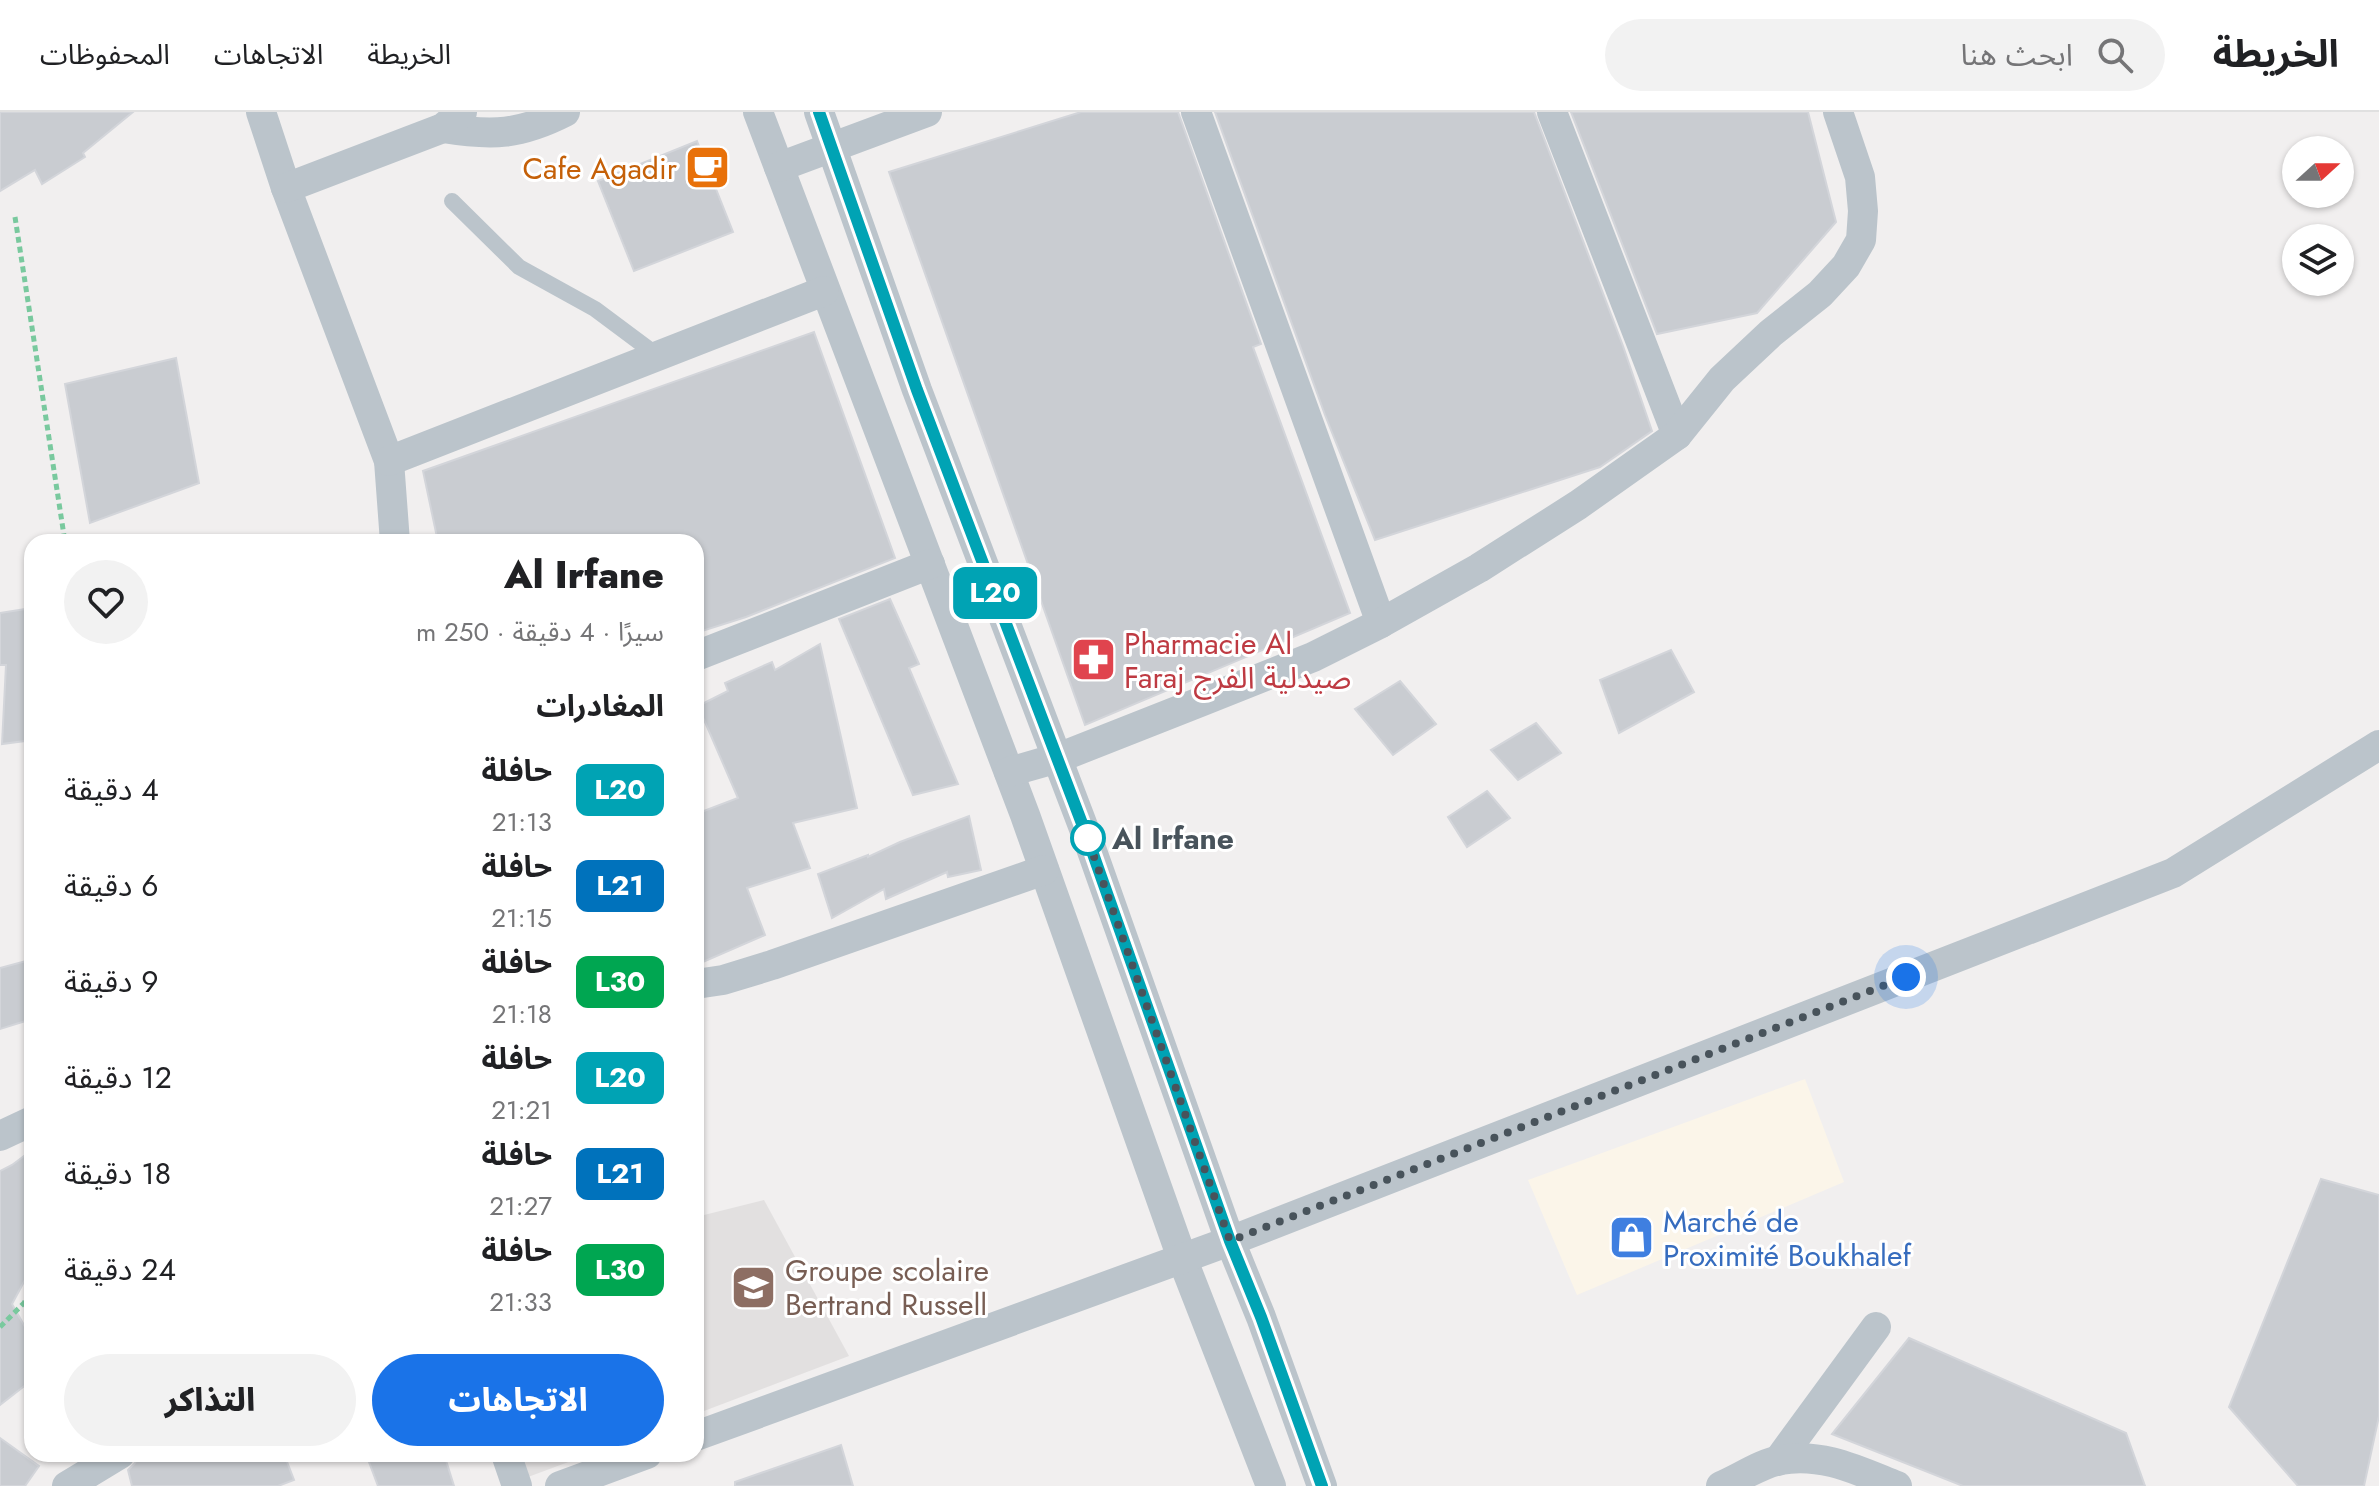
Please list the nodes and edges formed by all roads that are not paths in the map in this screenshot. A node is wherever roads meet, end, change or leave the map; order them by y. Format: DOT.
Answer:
graph roads {
  1 [pos="261,112"];
  2 [pos="565,112"];
  3 [pos="758,112"];
  4 [pos="819,112"];
  5 [pos="927,112"];
  6 [pos="1196,112"];
  7 [pos="1552,112"];
  8 [pos="1838,112"];
  9 [pos="452,120"];
  10 [pos="832,147"];
  11 [pos="779,167"];
  12 [pos="286,188"];
  13 [pos="452,201"];
  14 [pos="824,291"];
  15 [pos="658,356"];
  16 [pos="1677,435"];
  17 [pos="389,461"];
  18 [pos="394,534"];
  19 [pos="930,564"];
  20 [pos="1381,623"];
  21 [pos="704,653"];
  22 [pos="2379,745"];
  23 [pos="1058,758"];
  24 [pos="1009,772"];
  25 [pos="1044,870"];
  26 [pos="704,983"];
  27 [pos="24,1125"];
  28 [pos="0,1136"];
  29 [pos="1230,1241"];
  30 [pos="1182,1258"];
  31 [pos="1876,1327"];
  32 [pos="704,1433"];
  33 [pos="1778,1461"];
  34 [pos="509,1462"];
  35 [pos="625,1462"];
  36 [pos="113,1468"];
  37 [pos="67,1486"];
  38 [pos="517,1486"];
  39 [pos="560,1486"];
  40 [pos="1271,1486"];
  41 [pos="1322,1486"];
  42 [pos="1721,1486"];
  43 [pos="1897,1486"];
  1 -- 12 [label="street"];
  2 -- 9 [label="street"];
  3 -- 11 [label="street"];
  4 -- 10 [label="street"];
  5 -- 10 [label="street"];
  6 -- 20 [label="street"];
  7 -- 16 [label="street"];
  8 -- 16 [label="street"];
  9 -- 12 [label="street"];
  10 -- 11 [label="street"];
  10 -- 23 [label="street"];
  11 -- 14 [label="street"];
  12 -- 17 [label="street"];
  13 -- 15 [label="lane"];
  14 -- 15 [label="street"];
  14 -- 19 [label="street"];
  15 -- 17 [label="street"];
  16 -- 20 [label="street"];
  17 -- 18 [label="street"];
  19 -- 21 [label="street"];
  19 -- 24 [label="street"];
  20 -- 23 [label="street"];
  22 -- 29 [label="street"];
  23 -- 24 [label="street"];
  23 -- 29 [label="street"];
  24 -- 25 [label="street"];
  25 -- 26 [label="street"];
  25 -- 30 [label="street"];
  27 -- 28 [label="street"];
  29 -- 30 [label="street"];
  29 -- 41 [label="street"];
  30 -- 32 [label="street"];
  30 -- 40 [label="street"];
  31 -- 33 [label="street"];
  33 -- 42 [label="street"];
  33 -- 43 [label="street"];
  34 -- 38 [label="street"];
  35 -- 39 [label="street"];
  36 -- 37 [label="street"];
}
